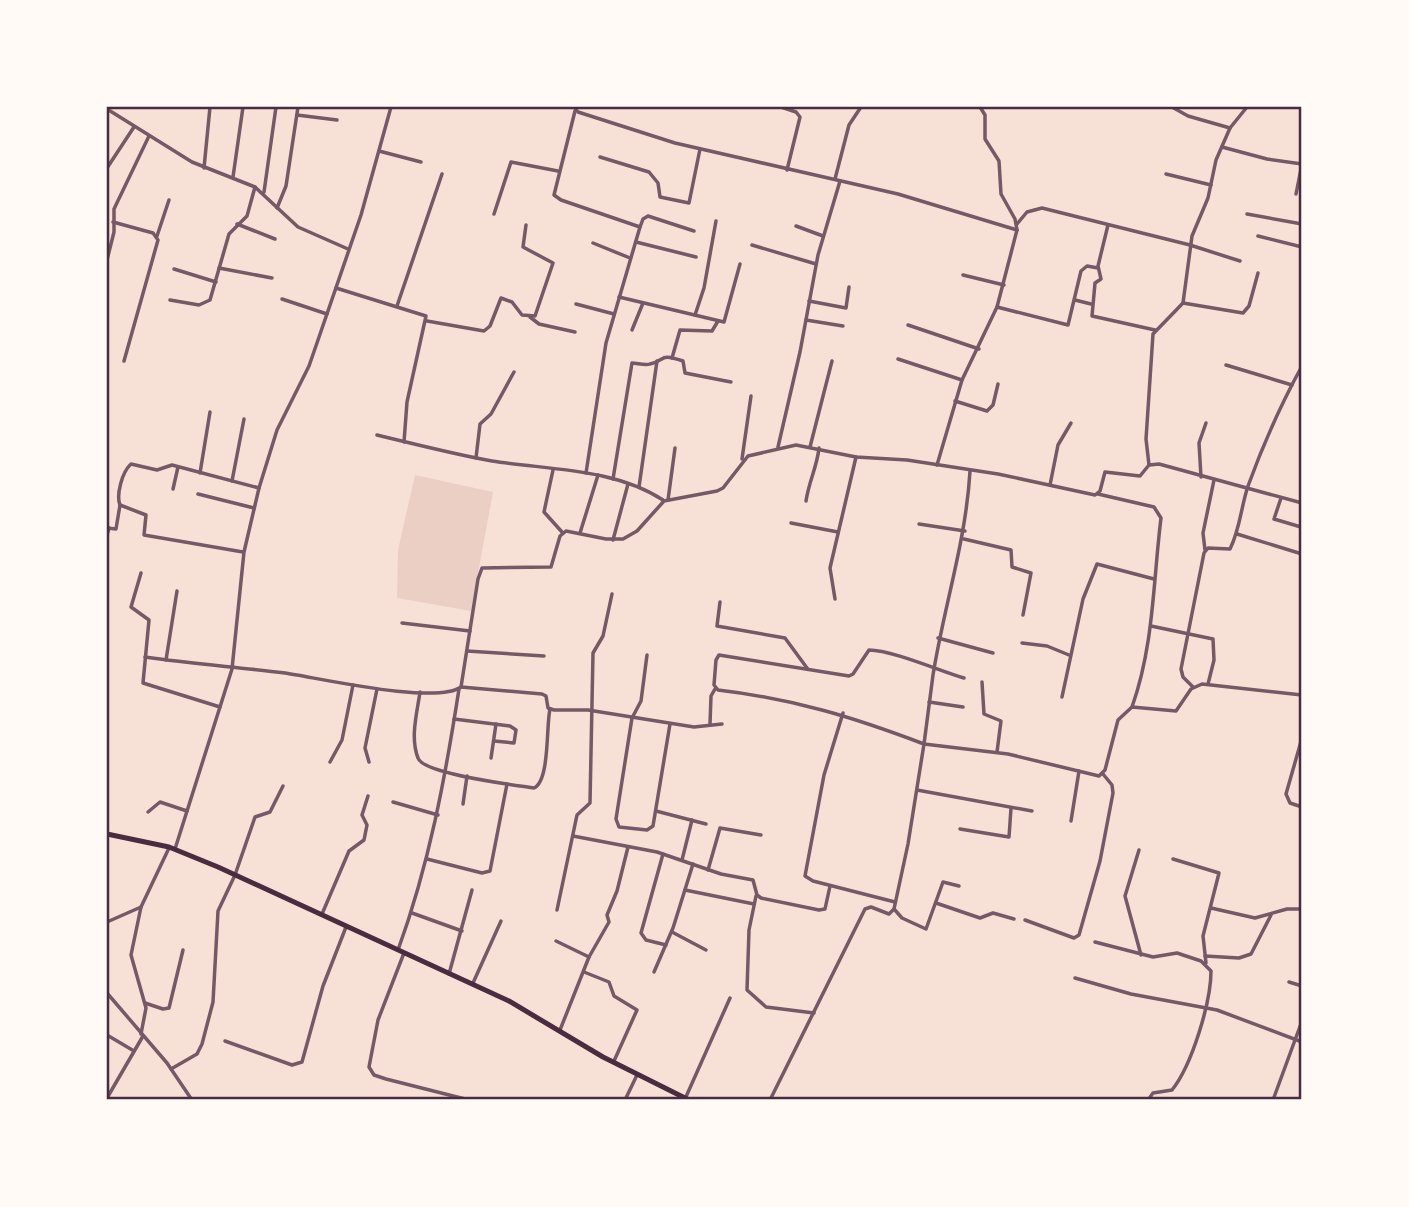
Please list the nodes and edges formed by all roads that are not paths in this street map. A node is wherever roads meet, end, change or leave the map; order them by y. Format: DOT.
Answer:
graph roads {
  1 [pos="211,107"];
  2 [pos="243,107"];
  3 [pos="276,107"];
  4 [pos="298,107"];
  5 [pos="391,107"];
  6 [pos="781,107"];
  7 [pos="861,107"];
  8 [pos="980,107"];
  9 [pos="1172,107"];
  10 [pos="1247,107"];
  11 [pos="107,109"];
  12 [pos="574,109"];
  13 [pos="297,115"];
  14 [pos="337,120"];
  15 [pos="134,127"];
  16 [pos="1230,128"];
  17 [pos="149,136"];
  18 [pos="1222,146"];
  19 [pos="700,149"];
  20 [pos="379,151"];
  21 [pos="600,157"];
  22 [pos="421,162"];
  23 [pos="1302,164"];
  24 [pos="204,167"];
  25 [pos="107,168"];
  26 [pos="788,170"];
  27 [pos="558,171"];
  28 [pos="442,174"];
  29 [pos="1167,174"];
  30 [pos="233,178"];
  31 [pos="837,180"];
  32 [pos="1210,185"];
  33 [pos="255,187"];
  34 [pos="264,192"];
  35 [pos="1296,194"];
  36 [pos="169,200"];
  37 [pos="277,208"];
  38 [pos="494,214"];
  39 [pos="1247,214"];
  40 [pos="716,221"];
  41 [pos="113,222"];
  42 [pos="237,224"];
  43 [pos="1302,224"];
  44 [pos="526,225"];
  45 [pos="1108,225"];
  46 [pos="796,226"];
  47 [pos="640,227"];
  48 [pos="1017,227"];
  49 [pos="694,231"];
  50 [pos="157,236"];
  51 [pos="823,236"];
  52 [pos="1258,236"];
  53 [pos="275,239"];
  54 [pos="636,242"];
  55 [pos="593,243"];
  56 [pos="1190,245"];
  57 [pos="752,246"];
  58 [pos="1302,247"];
  59 [pos="348,249"];
  60 [pos="696,257"];
  61 [pos="630,258"];
  62 [pos="107,260"];
  63 [pos="1240,261"];
  64 [pos="740,264"];
  65 [pos="816,264"];
  66 [pos="219,268"];
  67 [pos="1098,268"];
  68 [pos="174,269"];
  69 [pos="1258,273"];
  70 [pos="963,275"];
  71 [pos="272,278"];
  72 [pos="216,282"];
  73 [pos="1004,285"];
  74 [pos="849,287"];
  75 [pos="336,288"];
  76 [pos="619,297"];
  77 [pos="282,299"];
  78 [pos="170,300"];
  79 [pos="1075,300"];
  80 [pos="809,301"];
  81 [pos="643,303"];
  82 [pos="1184,303"];
  83 [pos="576,304"];
  84 [pos="1091,304"];
  85 [pos="397,306"];
  86 [pos="998,307"];
  87 [pos="327,314"];
  88 [pos="614,314"];
  89 [pos="695,315"];
  90 [pos="530,317"];
  91 [pos="806,320"];
  92 [pos="427,321"];
  93 [pos="718,321"];
  94 [pos="908,325"];
  95 [pos="844,326"];
  96 [pos="632,330"];
  97 [pos="1155,330"];
  98 [pos="575,332"];
  99 [pos="979,349"];
  100 [pos="658,358"];
  101 [pos="672,358"];
  102 [pos="898,359"];
  103 [pos="124,361"];
  104 [pos="832,361"];
  105 [pos="1226,365"];
  106 [pos="1302,366"];
  107 [pos="514,372"];
  108 [pos="1301,372"];
  109 [pos="962,380"];
  110 [pos="731,382"];
  111 [pos="998,384"];
  112 [pos="1292,385"];
  113 [pos="751,396"];
  114 [pos="955,401"];
  115 [pos="210,412"];
  116 [pos="244,419"];
  117 [pos="1071,423"];
  118 [pos="1206,423"];
  119 [pos="377,435"];
  120 [pos="404,442"];
  121 [pos="778,447"];
  122 [pos="810,447"];
  123 [pos="675,448"];
  124 [pos="819,449"];
  125 [pos="856,457"];
  126 [pos="476,458"];
  127 [pos="742,459"];
  128 [pos="937,465"];
  129 [pos="1149,465"];
  130 [pos="178,467"];
  131 [pos="553,470"];
  132 [pos="970,471"];
  133 [pos="200,473"];
  134 [pos="586,473"];
  135 [pos="597,475"];
  136 [pos="1201,477"];
  137 [pos="613,479"];
  138 [pos="1214,480"];
  139 [pos="232,481"];
  140 [pos="629,484"];
  141 [pos="1050,485"];
  142 [pos="639,487"];
  143 [pos="260,488"];
  144 [pos="1247,488"];
  145 [pos="173,489"];
  146 [pos="198,494"];
  147 [pos="1098,494"];
  148 [pos="1281,497"];
  149 [pos="666,501"];
  150 [pos="806,501"];
  151 [pos="1302,503"];
  152 [pos="120,505"];
  153 [pos="254,508"];
  154 [pos="791,523"];
  155 [pos="919,524"];
  156 [pos="1301,527"];
  157 [pos="108,528"];
  158 [pos="965,531"];
  159 [pos="562,532"];
  160 [pos="838,532"];
  161 [pos="580,533"];
  162 [pos="1237,534"];
  163 [pos="107,535"];
  164 [pos="964,539"];
  165 [pos="613,540"];
  166 [pos="1205,550"];
  167 [pos="244,552"];
  168 [pos="1302,554"];
  169 [pos="141,573"];
  170 [pos="1154,579"];
  171 [pos="177,592"];
  172 [pos="612,594"];
  173 [pos="835,599"];
  174 [pos="720,602"];
  175 [pos="1023,615"];
  176 [pos="402,623"];
  177 [pos="1151,626"];
  178 [pos="470,631"];
  179 [pos="1187,635"];
  180 [pos="938,638"];
  181 [pos="1022,642"];
  182 [pos="467,651"];
  183 [pos="993,653"];
  184 [pos="648,655"];
  185 [pos="1069,655"];
  186 [pos="544,656"];
  187 [pos="145,657"];
  188 [pos="166,660"];
  189 [pos="807,668"];
  190 [pos="232,669"];
  191 [pos="933,669"];
  192 [pos="964,678"];
  193 [pos="982,682"];
  194 [pos="1208,684"];
  195 [pos="353,685"];
  196 [pos="1193,687"];
  197 [pos="460,688"];
  198 [pos="377,689"];
  199 [pos="715,689"];
  200 [pos="420,692"];
  201 [pos="1302,695"];
  202 [pos="1062,697"];
  203 [pos="929,702"];
  204 [pos="1132,706"];
  205 [pos="220,707"];
  206 [pos="963,707"];
  207 [pos="550,709"];
  208 [pos="593,710"];
  209 [pos="843,713"];
  210 [pos="632,718"];
  211 [pos="454,719"];
  212 [pos="496,724"];
  213 [pos="670,724"];
  214 [pos="710,724"];
  215 [pos="722,724"];
  216 [pos="1302,738"];
  217 [pos="494,741"];
  218 [pos="924,744"];
  219 [pos="997,752"];
  220 [pos="491,758"];
  221 [pos="330,762"];
  222 [pos="369,762"];
  223 [pos="1079,771"];
  224 [pos="446,772"];
  225 [pos="1103,774"];
  226 [pos="467,776"];
  227 [pos="507,784"];
  228 [pos="283,786"];
  229 [pos="917,790"];
  230 [pos="368,796"];
  231 [pos="393,802"];
  232 [pos="463,804"];
  233 [pos="1302,807"];
  234 [pos="1011,808"];
  235 [pos="187,811"];
  236 [pos="656,811"];
  237 [pos="1031,811"];
  238 [pos="148,812"];
  239 [pos="438,815"];
  240 [pos="692,820"];
  241 [pos="1071,821"];
  242 [pos="706,824"];
  243 [pos="960,829"];
  244 [pos="107,835"];
  245 [pos="761,835"];
  246 [pos="573,836"];
  247 [pos="628,846"];
  248 [pos="172,848"];
  249 [pos="1139,850"];
  250 [pos="663,854"];
  251 [pos="427,859"];
  252 [pos="1172,859"];
  253 [pos="682,860"];
  254 [pos="693,864"];
  255 [pos="708,870"];
  256 [pos="235,875"];
  257 [pos="830,886"];
  258 [pos="959,886"];
  259 [pos="472,890"];
  260 [pos="685,890"];
  261 [pos="757,895"];
  262 [pos="895,902"];
  263 [pos="936,903"];
  264 [pos="754,904"];
  265 [pos="141,907"];
  266 [pos="1211,908"];
  267 [pos="894,909"];
  268 [pos="1302,909"];
  269 [pos="557,910"];
  270 [pos="412,913"];
  271 [pos="1271,915"];
  272 [pos="321,916"];
  273 [pos="1014,919"];
  274 [pos="1025,920"];
  275 [pos="502,921"];
  276 [pos="107,922"];
  277 [pos="346,927"];
  278 [pos="462,931"];
  279 [pos="671,932"];
  280 [pos="556,940"];
  281 [pos="1094,942"];
  282 [pos="666,946"];
  283 [pos="183,950"];
  284 [pos="706,950"];
  285 [pos="401,952"];
  286 [pos="1141,955"];
  287 [pos="1205,956"];
  288 [pos="589,957"];
  289 [pos="1206,963"];
  290 [pos="584,972"];
  291 [pos="654,972"];
  292 [pos="449,974"];
  293 [pos="1075,978"];
  294 [pos="1289,982"];
  295 [pos="472,985"];
  296 [pos="1302,986"];
  297 [pos="107,993"];
  298 [pos="730,998"];
  299 [pos="145,1003"];
  300 [pos="1205,1008"];
  301 [pos="814,1013"];
  302 [pos="1302,1021"];
  303 [pos="560,1030"];
  304 [pos="107,1035"];
  305 [pos="142,1035"];
  306 [pos="1294,1039"];
  307 [pos="225,1041"];
  308 [pos="1302,1042"];
  309 [pos="134,1051"];
  310 [pos="614,1062"];
  311 [pos="171,1069"];
  312 [pos="637,1074"];
  313 [pos="107,1098"];
  314 [pos="687,1099"];
  315 [pos="192,1100"];
  316 [pos="469,1100"];
  317 [pos="625,1100"];
  318 [pos="770,1100"];
  319 [pos="1148,1100"];
  320 [pos="1273,1100"];
  1 -- 24 [label="street"];
  2 -- 30 [label="street"];
  3 -- 34 [label="street"];
  4 -- 13 [label="street"];
  5 -- 20 [label="street"];
  6 -- 26 [label="street"];
  7 -- 31 [label="street"];
  8 -- 48 [label="street"];
  9 -- 16 [label="street"];
  10 -- 16 [label="street"];
  11 -- 15 [label="street"];
  12 -- 19 [label="street"];
  12 -- 27 [label="street"];
  13 -- 14 [label="street"];
  13 -- 37 [label="street"];
  15 -- 17 [label="street"];
  15 -- 25 [label="street"];
  16 -- 18 [label="street"];
  17 -- 24 [label="street"];
  17 -- 41 [label="street"];
  18 -- 23 [label="street"];
  18 -- 32 [label="street"];
  19 -- 21 [label="street"];
  19 -- 26 [label="street"];
  20 -- 22 [label="street"];
  20 -- 59 [label="street"];
  23 -- 35 [label="street"];
  24 -- 30 [label="street"];
  26 -- 31 [label="street"];
  27 -- 38 [label="street"];
  27 -- 47 [label="street"];
  28 -- 85 [label="street"];
  29 -- 32 [label="street"];
  30 -- 33 [label="street"];
  31 -- 48 [label="street"];
  31 -- 51 [label="street"];
  32 -- 56 [label="street"];
  33 -- 34 [label="street"];
  33 -- 42 [label="street"];
  34 -- 37 [label="street"];
  36 -- 50 [label="street"];
  37 -- 59 [label="street"];
  39 -- 43 [label="street"];
  40 -- 89 [label="street"];
  41 -- 50 [label="street"];
  41 -- 62 [label="street"];
  42 -- 53 [label="street"];
  42 -- 66 [label="street"];
  44 -- 90 [label="street"];
  45 -- 48 [label="street"];
  45 -- 56 [label="street"];
  45 -- 67 [label="street"];
  46 -- 51 [label="street"];
  47 -- 49 [label="street"];
  47 -- 54 [label="street"];
  48 -- 73 [label="street"];
  50 -- 103 [label="street"];
  51 -- 65 [label="street"];
  52 -- 58 [label="street"];
  54 -- 60 [label="street"];
  54 -- 61 [label="street"];
  55 -- 61 [label="street"];
  56 -- 63 [label="street"];
  56 -- 82 [label="street"];
  57 -- 65 [label="street"];
  59 -- 75 [label="street"];
  61 -- 76 [label="street"];
  64 -- 93 [label="street"];
  65 -- 80 [label="street"];
  66 -- 71 [label="street"];
  66 -- 72 [label="street"];
  67 -- 79 [label="street"];
  67 -- 84 [label="street"];
  68 -- 72 [label="street"];
  69 -- 82 [label="street"];
  70 -- 73 [label="street"];
  72 -- 78 [label="street"];
  73 -- 86 [label="street"];
  74 -- 80 [label="street"];
  75 -- 85 [label="street"];
  75 -- 87 [label="street"];
  76 -- 81 [label="street"];
  76 -- 88 [label="street"];
  77 -- 87 [label="street"];
  79 -- 84 [label="street"];
  79 -- 86 [label="street"];
  80 -- 91 [label="street"];
  81 -- 89 [label="street"];
  81 -- 96 [label="street"];
  82 -- 97 [label="street"];
  83 -- 88 [label="street"];
  84 -- 97 [label="street"];
  85 -- 92 [label="street"];
  86 -- 99 [label="street"];
  87 -- 143 [label="street"];
  88 -- 134 [label="street"];
  89 -- 93 [label="street"];
  90 -- 92 [label="street"];
  90 -- 98 [label="street"];
  91 -- 95 [label="street"];
  91 -- 121 [label="street"];
  92 -- 120 [label="street"];
  93 -- 101 [label="street"];
  94 -- 99 [label="street"];
  97 -- 129 [label="street"];
  99 -- 109 [label="street"];
  100 -- 101 [label="street"];
  100 -- 137 [label="street"];
  100 -- 142 [label="street"];
  101 -- 110 [label="street"];
  102 -- 109 [label="street"];
  104 -- 122 [label="street"];
  105 -- 112 [label="street"];
  106 -- 108 [label="street"];
  107 -- 126 [label="street"];
  108 -- 112 [label="street"];
  109 -- 114 [label="street"];
  111 -- 114 [label="street"];
  112 -- 144 [label="street"];
  113 -- 127 [label="street"];
  114 -- 128 [label="street"];
  115 -- 133 [label="street"];
  116 -- 139 [label="street"];
  117 -- 141 [label="street"];
  118 -- 136 [label="street"];
  119 -- 120 [label="street"];
  120 -- 126 [label="street"];
  121 -- 122 [label="street"];
  121 -- 127 [label="street"];
  122 -- 124 [label="street"];
  123 -- 149 [label="street"];
  124 -- 125 [label="street"];
  124 -- 150 [label="street"];
  125 -- 128 [label="street"];
  125 -- 160 [label="street"];
  126 -- 131 [label="street"];
  127 -- 149 [label="street"];
  128 -- 132 [label="street"];
  129 -- 136 [label="street"];
  129 -- 147 [label="street"];
  130 -- 133 [label="street"];
  130 -- 145 [label="street"];
  130 -- 152 [label="street"];
  131 -- 134 [label="street"];
  131 -- 159 [label="street"];
  132 -- 141 [label="street"];
  132 -- 158 [label="street"];
  133 -- 139 [label="street"];
  134 -- 135 [label="street"];
  135 -- 137 [label="street"];
  135 -- 161 [label="street"];
  136 -- 138 [label="street"];
  137 -- 140 [label="street"];
  138 -- 144 [label="street"];
  138 -- 166 [label="street"];
  139 -- 143 [label="street"];
  140 -- 142 [label="street"];
  140 -- 165 [label="street"];
  141 -- 147 [label="street"];
  142 -- 149 [label="street"];
  143 -- 153 [label="street"];
  144 -- 148 [label="street"];
  144 -- 162 [label="street"];
  146 -- 153 [label="street"];
  147 -- 170 [label="street"];
  148 -- 151 [label="street"];
  148 -- 156 [label="street"];
  149 -- 165 [label="street"];
  152 -- 157 [label="street"];
  152 -- 167 [label="street"];
  153 -- 167 [label="street"];
  154 -- 160 [label="street"];
  155 -- 158 [label="street"];
  157 -- 163 [label="street"];
  158 -- 164 [label="street"];
  159 -- 161 [label="street"];
  159 -- 178 [label="street"];
  160 -- 173 [label="street"];
  161 -- 165 [label="street"];
  162 -- 166 [label="street"];
  162 -- 168 [label="street"];
  164 -- 175 [label="street"];
  164 -- 180 [label="street"];
  166 -- 179 [label="street"];
  167 -- 190 [label="street"];
  169 -- 187 [label="street"];
  170 -- 177 [label="street"];
  170 -- 185 [label="street"];
  171 -- 188 [label="street"];
  172 -- 208 [label="street"];
  174 -- 189 [label="street"];
  176 -- 178 [label="street"];
  177 -- 179 [label="street"];
  177 -- 204 [label="street"];
  178 -- 182 [label="street"];
  179 -- 194 [label="street"];
  179 -- 196 [label="street"];
  180 -- 183 [label="street"];
  180 -- 191 [label="street"];
  181 -- 185 [label="street"];
  182 -- 186 [label="street"];
  182 -- 197 [label="street"];
  184 -- 210 [label="street"];
  185 -- 202 [label="street"];
  187 -- 188 [label="street"];
  187 -- 205 [label="street"];
  188 -- 190 [label="street"];
  189 -- 191 [label="street"];
  189 -- 199 [label="street"];
  190 -- 195 [label="street"];
  190 -- 205 [label="street"];
  191 -- 192 [label="street"];
  191 -- 203 [label="street"];
  193 -- 219 [label="street"];
  194 -- 196 [label="street"];
  194 -- 201 [label="street"];
  195 -- 198 [label="street"];
  195 -- 221 [label="street"];
  196 -- 204 [label="street"];
  197 -- 200 [label="street"];
  197 -- 207 [label="street"];
  197 -- 211 [label="street"];
  198 -- 200 [label="street"];
  198 -- 222 [label="street"];
  199 -- 209 [label="street"];
  199 -- 214 [label="street"];
  200 -- 224 [label="street"];
  203 -- 206 [label="street"];
  203 -- 218 [label="street"];
  204 -- 225 [label="street"];
  205 -- 235 [label="street"];
  207 -- 208 [label="street"];
  207 -- 227 [label="street"];
  208 -- 210 [label="street"];
  208 -- 246 [label="street"];
  209 -- 218 [label="street"];
  209 -- 257 [label="street"];
  210 -- 213 [label="street"];
  210 -- 236 [label="street"];
  211 -- 212 [label="street"];
  211 -- 224 [label="street"];
  212 -- 217 [label="street"];
  212 -- 217 [label="street"];
  213 -- 214 [label="street"];
  213 -- 236 [label="street"];
  214 -- 215 [label="street"];
  216 -- 233 [label="street"];
  217 -- 220 [label="street"];
  218 -- 219 [label="street"];
  218 -- 229 [label="street"];
  219 -- 223 [label="street"];
  223 -- 225 [label="street"];
  223 -- 241 [label="street"];
  224 -- 226 [label="street"];
  224 -- 239 [label="street"];
  225 -- 274 [label="street"];
  226 -- 227 [label="street"];
  226 -- 232 [label="street"];
  227 -- 251 [label="street"];
  228 -- 256 [label="street"];
  229 -- 234 [label="street"];
  229 -- 262 [label="street"];
  230 -- 272 [label="street"];
  231 -- 239 [label="street"];
  234 -- 237 [label="street"];
  234 -- 243 [label="street"];
  235 -- 238 [label="street"];
  235 -- 248 [label="street"];
  236 -- 240 [label="street"];
  239 -- 251 [label="street"];
  240 -- 242 [label="street"];
  240 -- 253 [label="street"];
  244 -- 248 [label="main road"];
  245 -- 255 [label="street"];
  246 -- 247 [label="street"];
  246 -- 269 [label="street"];
  247 -- 250 [label="street"];
  247 -- 288 [label="street"];
  248 -- 256 [label="main road"];
  248 -- 265 [label="street"];
  249 -- 286 [label="street"];
  250 -- 253 [label="street"];
  250 -- 282 [label="street"];
  251 -- 270 [label="street"];
  252 -- 266 [label="street"];
  253 -- 254 [label="street"];
  254 -- 255 [label="street"];
  254 -- 260 [label="street"];
  255 -- 261 [label="street"];
  256 -- 272 [label="main road"];
  256 -- 311 [label="street"];
  257 -- 261 [label="street"];
  257 -- 262 [label="street"];
  258 -- 263 [label="street"];
  259 -- 278 [label="street"];
  260 -- 264 [label="street"];
  260 -- 279 [label="street"];
  261 -- 264 [label="street"];
  262 -- 267 [label="street"];
  263 -- 267 [label="street"];
  263 -- 273 [label="street"];
  264 -- 301 [label="street"];
  265 -- 276 [label="street"];
  265 -- 299 [label="street"];
  266 -- 271 [label="street"];
  266 -- 287 [label="street"];
  267 -- 301 [label="street"];
  268 -- 271 [label="street"];
  270 -- 278 [label="street"];
  270 -- 285 [label="street"];
  271 -- 287 [label="street"];
  272 -- 277 [label="main road"];
  275 -- 295 [label="street"];
  277 -- 285 [label="main road"];
  277 -- 307 [label="street"];
  278 -- 292 [label="street"];
  279 -- 282 [label="street"];
  279 -- 284 [label="street"];
  280 -- 288 [label="street"];
  281 -- 286 [label="street"];
  282 -- 291 [label="street"];
  283 -- 299 [label="street"];
  285 -- 292 [label="main road"];
  285 -- 316 [label="street"];
  286 -- 289 [label="street"];
  287 -- 289 [label="street"];
  288 -- 290 [label="street"];
  289 -- 300 [label="street"];
  290 -- 303 [label="street"];
  290 -- 310 [label="street"];
  292 -- 295 [label="main road"];
  293 -- 300 [label="street"];
  294 -- 296 [label="street"];
  295 -- 303 [label="main road"];
  297 -- 305 [label="street"];
  298 -- 314 [label="street"];
  299 -- 305 [label="street"];
  300 -- 306 [label="street"];
  300 -- 319 [label="street"];
  301 -- 318 [label="street"];
  302 -- 306 [label="street"];
  303 -- 310 [label="main road"];
  304 -- 309 [label="street"];
  305 -- 309 [label="street"];
  305 -- 311 [label="street"];
  306 -- 308 [label="street"];
  306 -- 320 [label="street"];
  309 -- 313 [label="street"];
  310 -- 312 [label="main road"];
  311 -- 315 [label="street"];
  312 -- 314 [label="main road"];
  312 -- 317 [label="street"];
}
